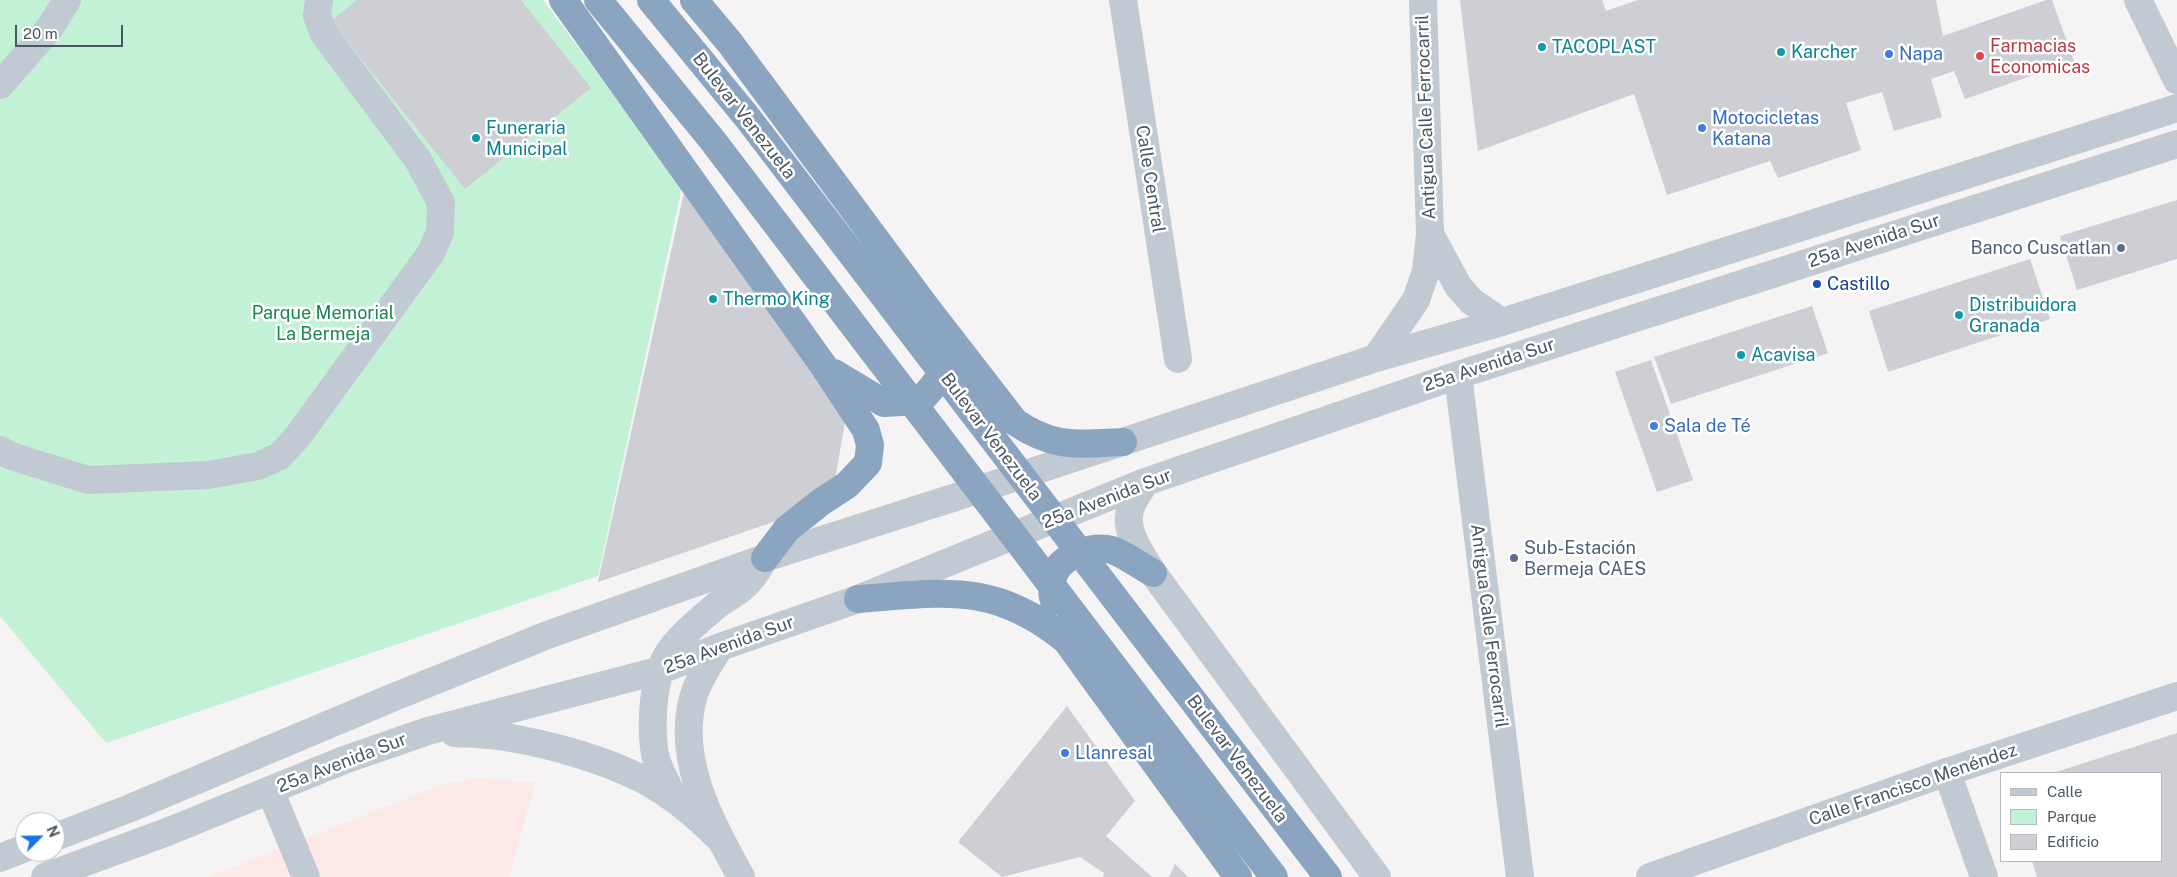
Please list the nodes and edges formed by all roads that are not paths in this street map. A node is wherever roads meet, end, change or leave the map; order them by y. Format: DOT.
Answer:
graph roads {
  1 [pos="67,0"];
  2 [pos="319,0"];
  3 [pos="563,0"];
  4 [pos="598,0"];
  5 [pos="651,0"];
  6 [pos="694,0"];
  7 [pos="1122,0"];
  8 [pos="1423,0"];
  9 [pos="2138,0"];
  10 [pos="2177,80"];
  11 [pos="0,85"];
  12 [pos="2177,108"];
  13 [pos="2177,144"];
  14 [pos="1430,234"];
  15 [pos="926,307"];
  16 [pos="1502,322"];
  17 [pos="1376,358"];
  18 [pos="1178,359"];
  19 [pos="823,365"];
  20 [pos="1458,375"];
  21 [pos="1123,442"];
  22 [pos="0,450"];
  23 [pos="1145,482"];
  24 [pos="765,558"];
  25 [pos="1153,573"];
  26 [pos="858,599"];
  27 [pos="1066,640"];
  28 [pos="720,647"];
  29 [pos="661,670"];
  30 [pos="2177,696"];
  31 [pos="428,731"];
  32 [pos="1947,772"];
  33 [pos="270,790"];
  34 [pos="675,800"];
  35 [pos="65,833"];
  36 [pos="720,839"];
  37 [pos="15,852"];
  38 [pos="0,858"];
  39 [pos="45,877"];
  40 [pos="306,877"];
  41 [pos="741,877"];
  42 [pos="1238,877"];
  43 [pos="1274,877"];
  44 [pos="1328,877"];
  45 [pos="1377,877"];
  46 [pos="1520,877"];
  47 [pos="1650,877"];
  48 [pos="1984,877"];
  1 -- 11 [label="street"];
  2 -- 22 [label="street"];
  3 -- 19 [label="highway"];
  4 -- 43 [label="highway"];
  5 -- 44 [label="highway, Bulevar Venezuela"];
  6 -- 15 [label="highway"];
  7 -- 18 [label="street, Calle Central"];
  8 -- 14 [label="street, Antigua Calle Ferrocarril"];
  9 -- 10 [label="street"];
  12 -- 16 [label="street, 25a Avenida Sur"];
  13 -- 20 [label="street, 25a Avenida Sur"];
  14 -- 16 [label="street, Antigua Calle Ferrocarril"];
  14 -- 17 [label="street, Antigua Calle Ferrocarril"];
  15 -- 19 [label="highway"];
  15 -- 21 [label="highway"];
  16 -- 17 [label="street, 25a Avenida Sur"];
  17 -- 21 [label="street, 25a Avenida Sur"];
  19 -- 24 [label="highway"];
  20 -- 23 [label="street, 25a Avenida Sur"];
  20 -- 46 [label="street, Antigua Calle Ferrocarril"];
  21 -- 24 [label="street, 25a Avenida Sur"];
  23 -- 25 [label="street"];
  23 -- 26 [label="street, 25a Avenida Sur"];
  24 -- 29 [label="street"];
  24 -- 35 [label="street, 25a Avenida Sur"];
  25 -- 27 [label="highway"];
  25 -- 45 [label="street"];
  26 -- 27 [label="highway"];
  26 -- 28 [label="street, 25a Avenida Sur"];
  27 -- 42 [label="highway"];
  28 -- 29 [label="street, 25a Avenida Sur"];
  28 -- 36 [label="street"];
  29 -- 31 [label="street, 25a Avenida Sur"];
  29 -- 34 [label="street"];
  30 -- 32 [label="street, Calle Francisco Menéndez"];
  31 -- 33 [label="street, 25a Avenida Sur"];
  31 -- 34 [label="street"];
  32 -- 47 [label="street, Calle Francisco Menéndez"];
  32 -- 48 [label="street"];
  33 -- 39 [label="street, 25a Avenida Sur"];
  33 -- 40 [label="street"];
  34 -- 36 [label="street"];
  36 -- 41 [label="street"];
  37 -- 38 [label="street"];
}
